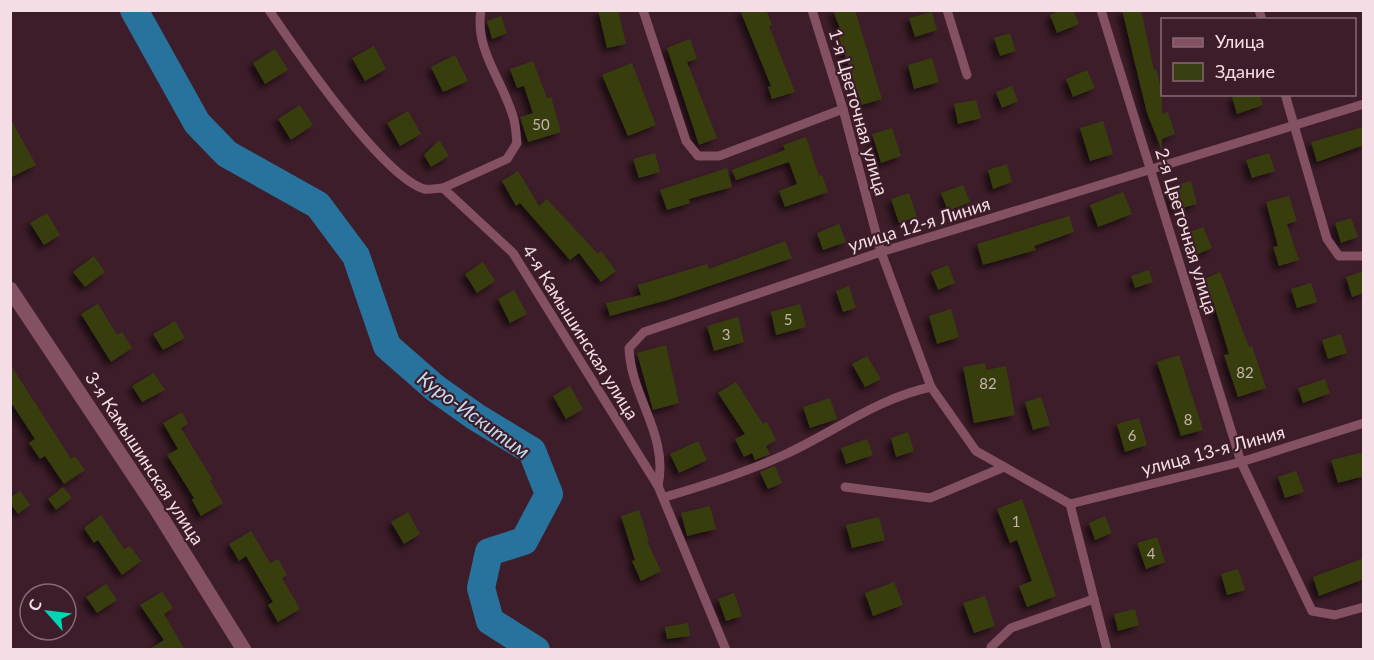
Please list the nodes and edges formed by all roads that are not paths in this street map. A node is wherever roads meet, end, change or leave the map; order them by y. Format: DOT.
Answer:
graph roads {
  1 [pos="269,10"];
  2 [pos="481,10"];
  3 [pos="643,10"];
  4 [pos="813,10"];
  5 [pos="947,10"];
  6 [pos="1101,10"];
  7 [pos="966,75"];
  8 [pos="1286,96"];
  9 [pos="1364,104"];
  10 [pos="843,109"];
  11 [pos="1295,126"];
  12 [pos="1150,169"];
  13 [pos="443,188"];
  14 [pos="881,252"];
  15 [pos="1364,256"];
  16 [pos="10,290"];
  17 [pos="931,387"];
  18 [pos="1364,423"];
  19 [pos="1241,462"];
  20 [pos="1004,467"];
  21 [pos="658,486"];
  22 [pos="845,487"];
  23 [pos="665,497"];
  24 [pos="1070,504"];
  25 [pos="1094,599"];
  26 [pos="1364,607"];
  27 [pos="991,647"];
  28 [pos="244,650"];
  29 [pos="726,650"];
  30 [pos="1107,650"];
  1 -- 13 [label="lane"];
  2 -- 13 [label="lane"];
  3 -- 10 [label="lane"];
  4 -- 10 [label="lane, 1-я Цветочная улица"];
  5 -- 7 [label="lane"];
  6 -- 12 [label="lane, 2-я Цветочная улица"];
  8 -- 11 [label="lane"];
  9 -- 11 [label="lane, улица 12-я Линия"];
  10 -- 14 [label="lane, 1-я Цветочная улица"];
  11 -- 12 [label="lane, улица 12-я Линия"];
  11 -- 15 [label="lane"];
  12 -- 14 [label="lane, улица 12-я Линия"];
  12 -- 19 [label="lane, 2-я Цветочная улица"];
  13 -- 21 [label="lane, 4-я Камышинская улица"];
  14 -- 17 [label="lane, 1-я Цветочная улица"];
  14 -- 21 [label="lane, улица 12-я Линия"];
  16 -- 28 [label="street, 3-я Камышинская улица"];
  17 -- 20 [label="lane, 1-я Цветочная улица"];
  17 -- 23 [label="lane"];
  18 -- 19 [label="lane, улица 13-я Линия"];
  19 -- 24 [label="lane, улица 13-я Линия"];
  19 -- 26 [label="lane, 2-я Цветочная улица"];
  20 -- 22 [label="lane"];
  20 -- 24 [label="lane, 1-я Цветочная улица"];
  21 -- 23 [label="lane, 4-я Камышинская улица"];
  23 -- 29 [label="lane, 4-я Камышинская улица"];
  24 -- 25 [label="lane"];
  25 -- 27 [label="lane"];
  25 -- 30 [label="lane"];
}
